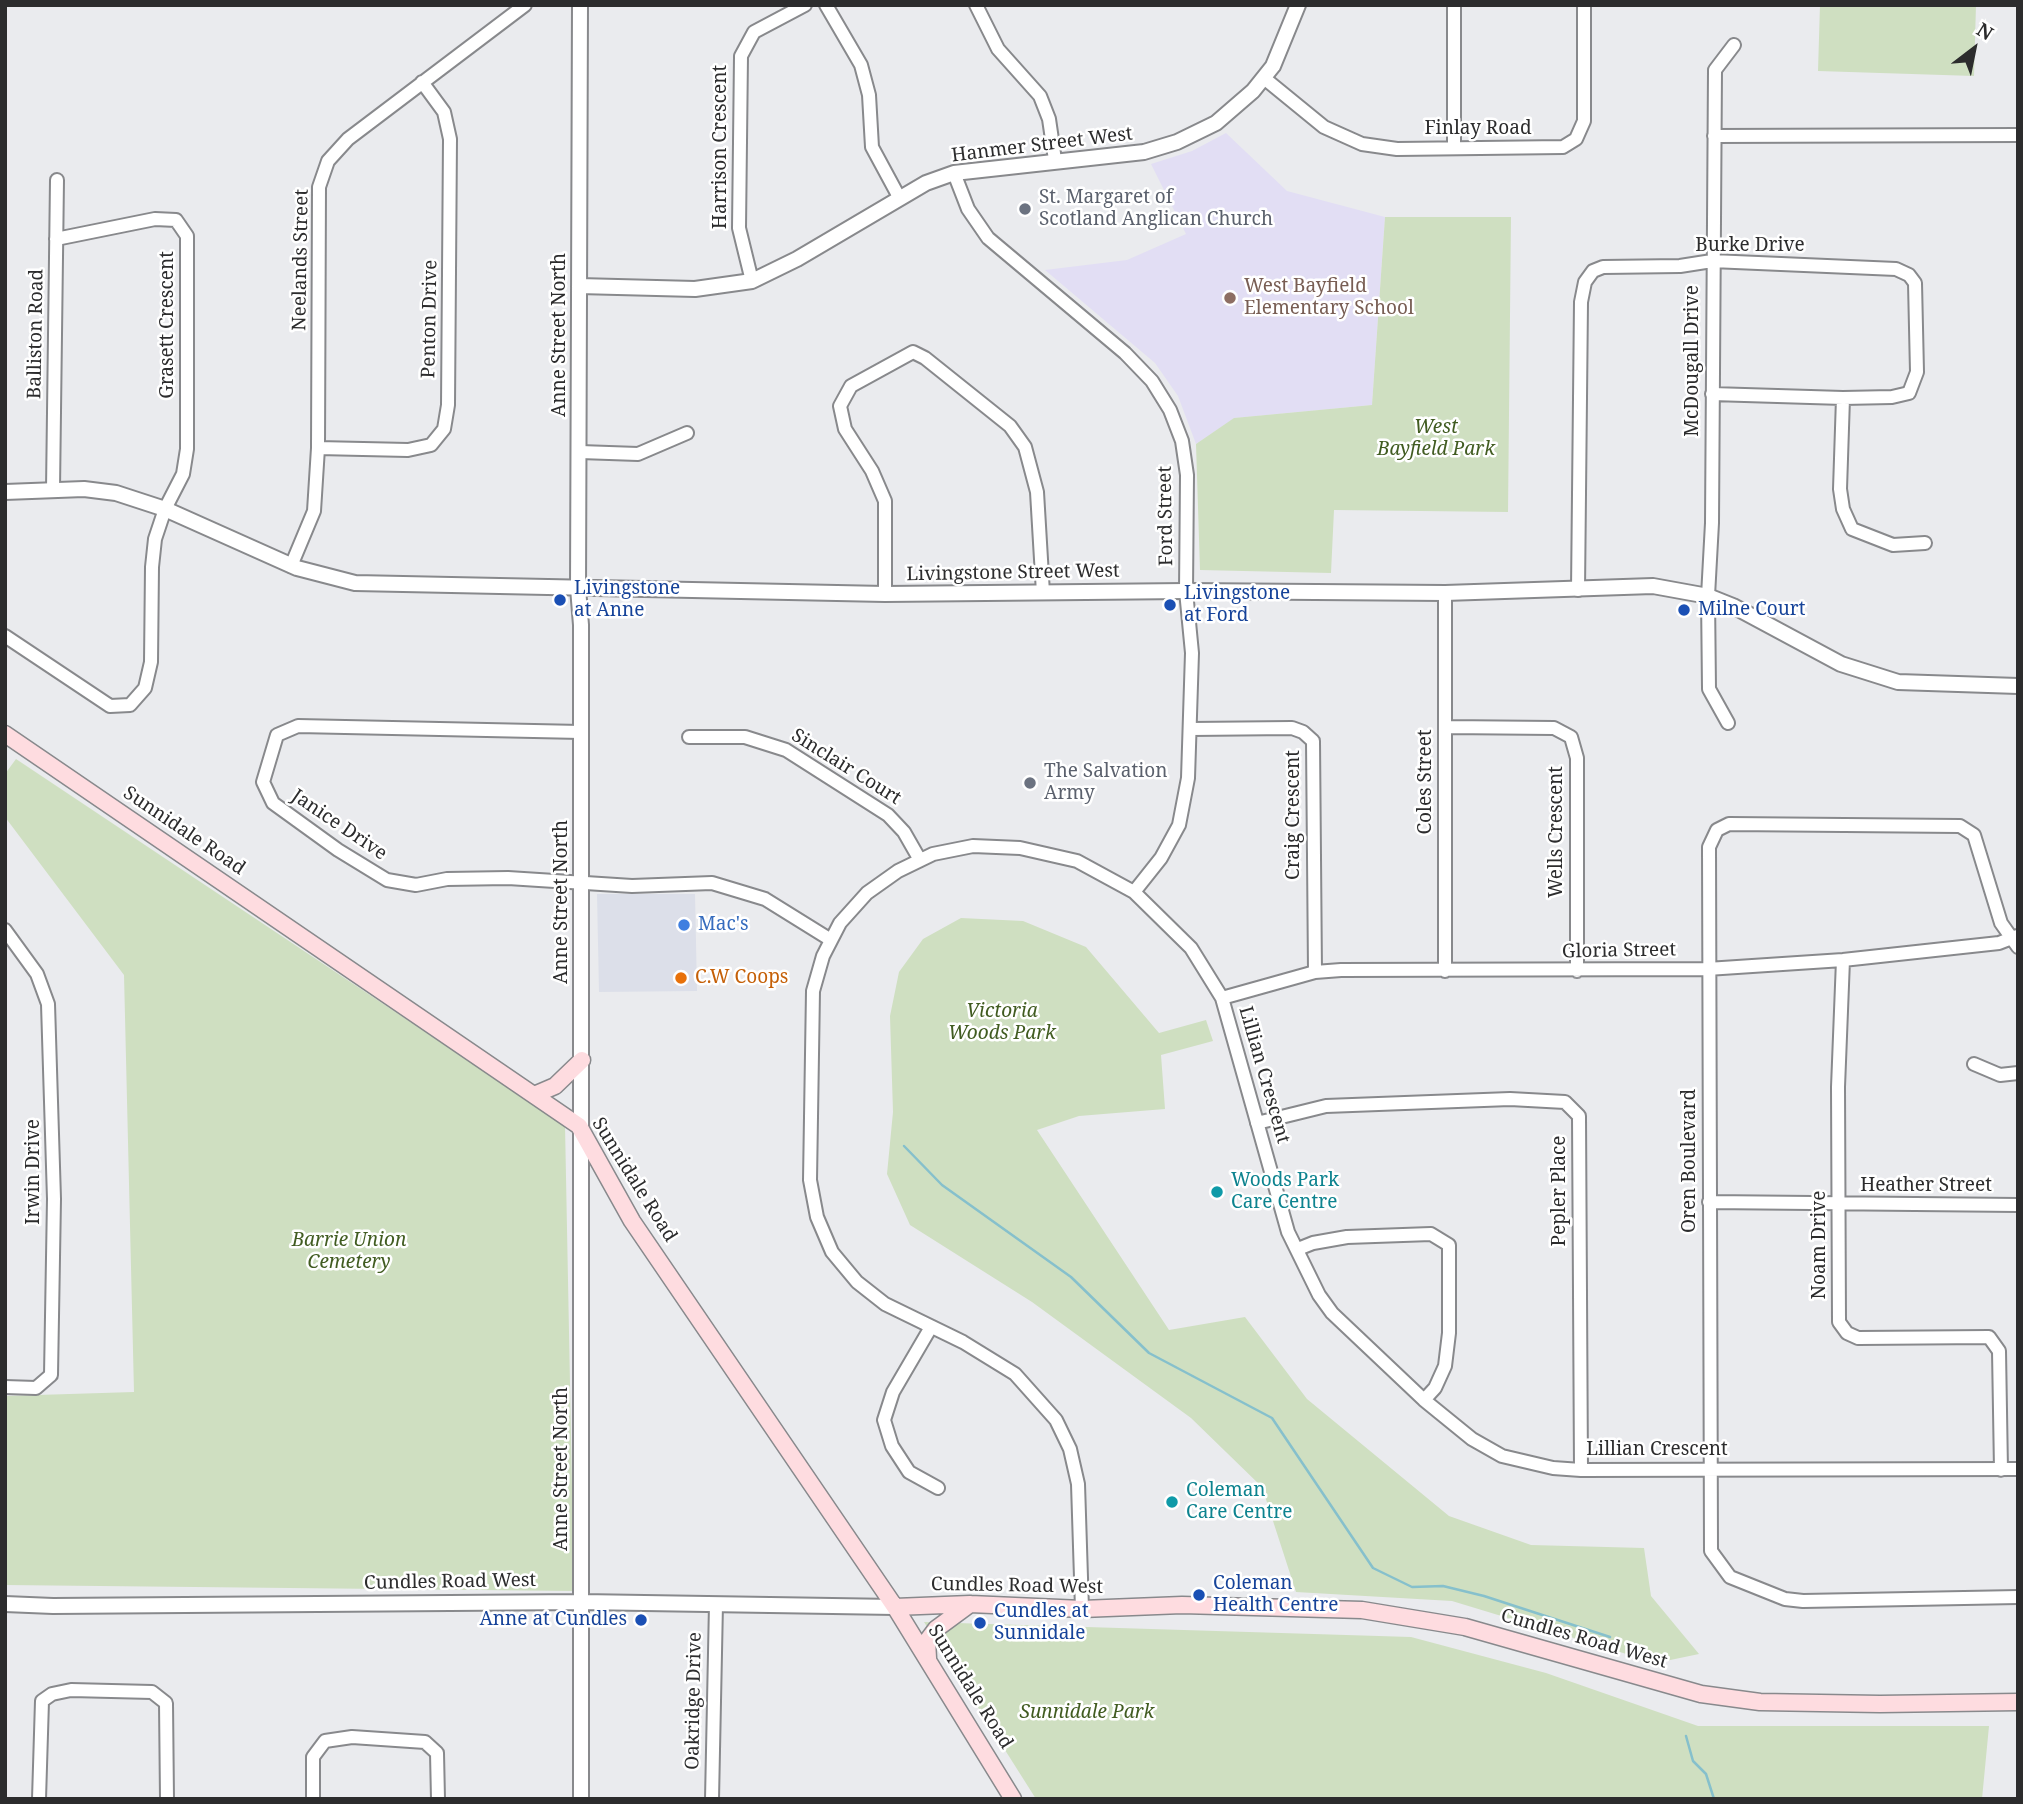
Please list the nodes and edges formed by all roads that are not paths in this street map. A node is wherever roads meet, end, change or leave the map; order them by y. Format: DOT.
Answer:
graph roads {
  1 [pos="525,5"];
  2 [pos="580,5"];
  3 [pos="805,5"];
  4 [pos="826,5"];
  5 [pos="976,5"];
  6 [pos="1298,5"];
  7 [pos="1454,5"];
  8 [pos="1584,5"];
  9 [pos="1734,45"];
  10 [pos="1264,78"];
  11 [pos="422,82"];
  12 [pos="2018,135"];
  13 [pos="1714,136"];
  14 [pos="1454,148"];
  15 [pos="1055,160"];
  16 [pos="954,173"];
  17 [pos="57,180"];
  18 [pos="899,197"];
  19 [pos="56,239"];
  20 [pos="1712,261"];
  21 [pos="752,281"];
  22 [pos="579,286"];
  23 [pos="1712,394"];
  24 [pos="1843,398"];
  25 [pos="687,433"];
  26 [pos="318,448"];
  27 [pos="580,452"];
  28 [pos="53,489"];
  29 [pos="5,492"];
  30 [pos="165,509"];
  31 [pos="1925,543"];
  32 [pos="291,566"];
  33 [pos="578,589"];
  34 [pos="1578,590"];
  35 [pos="1186,591"];
  36 [pos="1043,593"];
  37 [pos="1445,593"];
  38 [pos="885,594"];
  39 [pos="1708,596"];
  40 [pos="5,636"];
  41 [pos="2018,685"];
  42 [pos="1728,723"];
  43 [pos="1446,727"];
  44 [pos="1191,729"];
  45 [pos="581,732"];
  46 [pos="5,734"];
  47 [pos="689,737"];
  48 [pos="920,860"];
  49 [pos="581,884"];
  50 [pos="1134,892"];
  51 [pos="5,930"];
  52 [pos="831,940"];
  53 [pos="2015,940"];
  54 [pos="1843,960"];
  55 [pos="1707,969"];
  56 [pos="1445,971"];
  57 [pos="1577,971"];
  58 [pos="1315,972"];
  59 [pos="1222,999"];
  60 [pos="582,1060"];
  61 [pos="1974,1064"];
  62 [pos="2018,1073"];
  63 [pos="534,1095"];
  64 [pos="1257,1122"];
  65 [pos="579,1126"];
  66 [pos="1709,1202"];
  67 [pos="1840,1205"];
  68 [pos="2018,1205"];
  69 [pos="1298,1250"];
  70 [pos="931,1327"];
  71 [pos="5,1387"];
  72 [pos="1424,1400"];
  73 [pos="1710,1469"];
  74 [pos="2018,1469"];
  75 [pos="1581,1470"];
  76 [pos="2001,1470"];
  77 [pos="938,1488"];
  78 [pos="2018,1597"];
  79 [pos="582,1602"];
  80 [pos="5,1604"];
  81 [pos="716,1604"];
  82 [pos="970,1604"];
  83 [pos="895,1607"];
  84 [pos="1082,1609"];
  85 [pos="928,1658"];
  86 [pos="2018,1702"];
  87 [pos="39,1799"];
  88 [pos="167,1799"];
  89 [pos="313,1799"];
  90 [pos="438,1799"];
  91 [pos="580,1799"];
  92 [pos="712,1799"];
  93 [pos="1013,1799"];
  1 -- 11 [label="street, Neelands Street"];
  2 -- 22 [label="street, Anne Street North"];
  3 -- 21 [label="street, Harrison Crescent"];
  4 -- 18 [label="street"];
  5 -- 15 [label="street"];
  6 -- 10 [label="street, Hanmer Street West"];
  7 -- 14 [label="street"];
  8 -- 14 [label="street, Finlay Road"];
  9 -- 13 [label="street, McDougall Drive"];
  10 -- 14 [label="street, Finlay Road"];
  10 -- 15 [label="street, Hanmer Street West"];
  11 -- 26 [label="street, Neelands Street"];
  11 -- 26 [label="street, Penton Drive"];
  12 -- 13 [label="street"];
  13 -- 20 [label="street, McDougall Drive"];
  15 -- 16 [label="street, Hanmer Street West"];
  16 -- 18 [label="street, Hanmer Street West"];
  16 -- 35 [label="street, Ford Street"];
  17 -- 19 [label="street, Balliston Road"];
  18 -- 21 [label="street, Hanmer Street West"];
  19 -- 28 [label="street, Balliston Road"];
  19 -- 30 [label="street, Grasett Crescent"];
  20 -- 23 [label="street, McDougall Drive"];
  20 -- 24 [label="street, Burke Drive"];
  20 -- 34 [label="street, Burke Drive"];
  21 -- 22 [label="street, Hanmer Street West"];
  22 -- 27 [label="street, Anne Street North"];
  23 -- 24 [label="street, Burke Drive"];
  23 -- 39 [label="street, McDougall Drive"];
  24 -- 31 [label="street"];
  25 -- 27 [label="street"];
  26 -- 32 [label="street, Neelands Street"];
  27 -- 33 [label="street, Anne Street North"];
  28 -- 29 [label="street, Livingstone Street West"];
  28 -- 30 [label="street, Livingstone Street West"];
  30 -- 32 [label="street, Livingstone Street West"];
  30 -- 40 [label="street"];
  32 -- 33 [label="street, Livingstone Street West"];
  33 -- 38 [label="street, Livingstone Street West"];
  33 -- 45 [label="street, Anne Street North"];
  34 -- 37 [label="street, Livingstone Street West"];
  34 -- 39 [label="street, Livingstone Street West"];
  35 -- 36 [label="street, Livingstone Street West"];
  35 -- 37 [label="street, Livingstone Street West"];
  35 -- 44 [label="street, Ford Street"];
  36 -- 38 [label="street, Livingstone Street West"];
  36 -- 38 [label="street"];
  37 -- 43 [label="street, Coles Street"];
  39 -- 41 [label="street, Livingstone Street West"];
  39 -- 42 [label="street"];
  43 -- 56 [label="street, Coles Street"];
  43 -- 57 [label="street, Wells Crescent"];
  44 -- 50 [label="street, Ford Street"];
  44 -- 58 [label="street, Craig Crescent"];
  45 -- 49 [label="street, Anne Street North"];
  45 -- 49 [label="street, Janice Drive"];
  46 -- 63 [label="main road, Sunnidale Road"];
  47 -- 48 [label="street, Sinclair Court"];
  48 -- 50 [label="street, Lillian Crescent"];
  48 -- 52 [label="street, Lillian Crescent"];
  49 -- 52 [label="street, Janice Drive"];
  49 -- 60 [label="street, Anne Street North"];
  50 -- 59 [label="street, Lillian Crescent"];
  51 -- 71 [label="street, Irwin Drive"];
  52 -- 70 [label="street, Lillian Crescent"];
  53 -- 54 [label="street, Gloria Street"];
  53 -- 55 [label="street, Oren Boulevard"];
  54 -- 55 [label="street, Gloria Street"];
  54 -- 67 [label="street, Noam Drive"];
  55 -- 57 [label="street, Gloria Street"];
  55 -- 66 [label="street, Oren Boulevard"];
  56 -- 57 [label="street, Gloria Street"];
  56 -- 58 [label="street, Gloria Street"];
  58 -- 59 [label="street, Gloria Street"];
  59 -- 64 [label="street, Lillian Crescent"];
  60 -- 63 [label="main road"];
  60 -- 65 [label="street, Anne Street North"];
  61 -- 62 [label="street"];
  63 -- 65 [label="main road, Sunnidale Road"];
  64 -- 69 [label="street, Lillian Crescent"];
  64 -- 75 [label="street, Pepler Place"];
  65 -- 79 [label="street, Anne Street North"];
  65 -- 83 [label="main road, Sunnidale Road"];
  66 -- 67 [label="street, Heather Street"];
  66 -- 73 [label="street, Oren Boulevard"];
  67 -- 68 [label="street, Heather Street"];
  67 -- 76 [label="street, Noam Drive"];
  69 -- 72 [label="street, Lillian Crescent"];
  69 -- 72 [label="street"];
  70 -- 77 [label="street"];
  70 -- 84 [label="street, Lillian Crescent"];
  72 -- 75 [label="street, Lillian Crescent"];
  73 -- 75 [label="street, Lillian Crescent"];
  73 -- 76 [label="street, Lillian Crescent"];
  73 -- 78 [label="street, Oren Boulevard"];
  74 -- 76 [label="street, Lillian Crescent"];
  79 -- 80 [label="street, Cundles Road West"];
  79 -- 81 [label="street, Cundles Road West"];
  79 -- 91 [label="street, Anne Street North"];
  81 -- 83 [label="street, Cundles Road West"];
  81 -- 92 [label="street, Oakridge Drive"];
  82 -- 83 [label="main road, Cundles Road West"];
  82 -- 84 [label="main road, Cundles Road West"];
  82 -- 85 [label="main road"];
  83 -- 85 [label="main road, Sunnidale Road"];
  84 -- 86 [label="main road, Cundles Road West"];
  85 -- 93 [label="main road, Sunnidale Road"];
  87 -- 88 [label="street"];
  89 -- 90 [label="street"];
}
